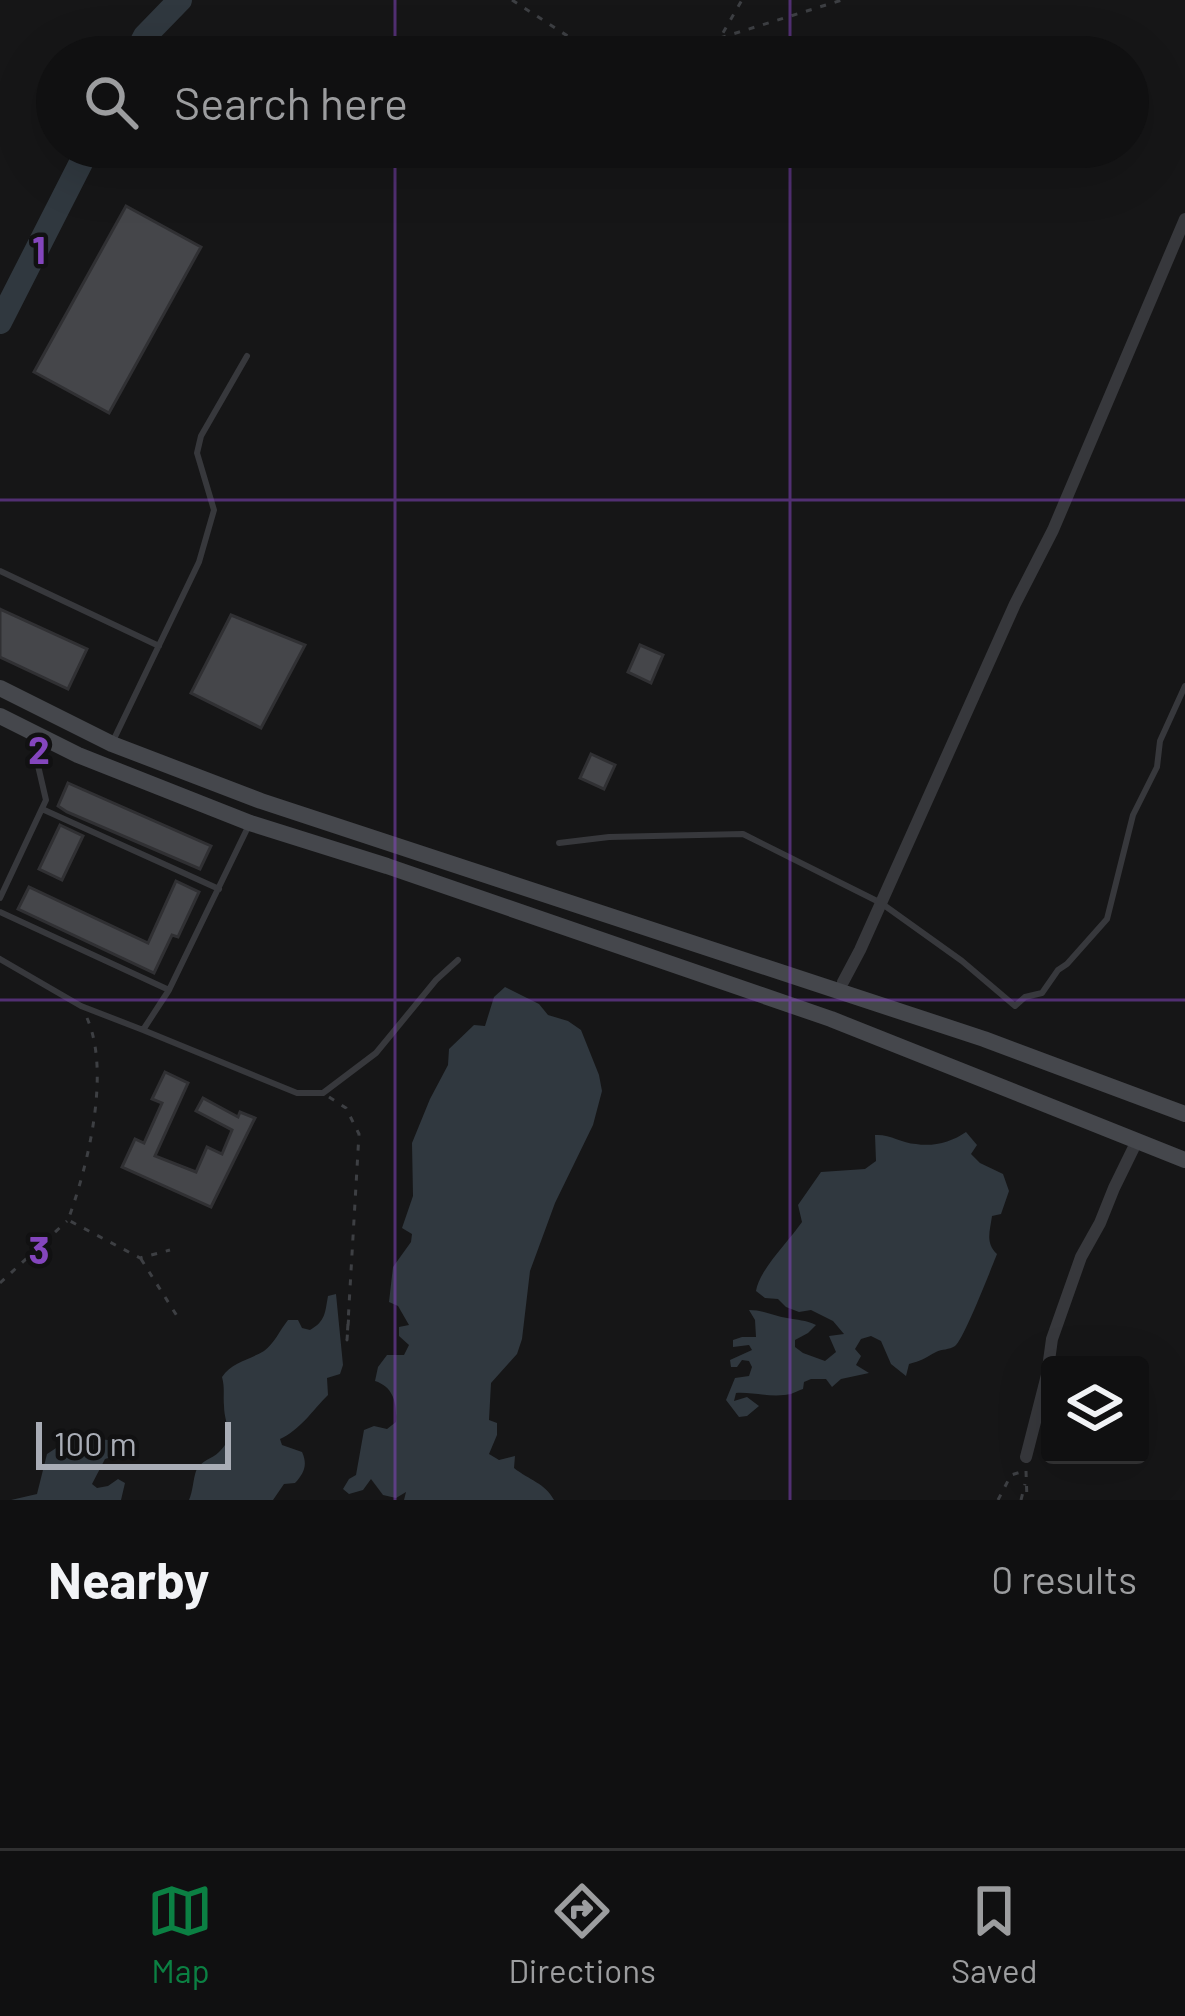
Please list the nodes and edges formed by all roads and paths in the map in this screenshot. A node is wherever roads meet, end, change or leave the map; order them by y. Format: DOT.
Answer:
graph roads {
  1 [pos="512,0"];
  2 [pos="742,0"];
  3 [pos="842,0"];
  4 [pos="568,36"];
  5 [pos="721,36"];
  6 [pos="726,36"];
  7 [pos="1185,219"];
  8 [pos="248,356"];
  9 [pos="0,571"];
  10 [pos="159,646"];
  11 [pos="1185,686"];
  12 [pos="0,688"];
  13 [pos="0,716"];
  14 [pos="44,738"];
  15 [pos="112,744"];
  16 [pos="42,809"];
  17 [pos="250,823"];
  18 [pos="559,843"];
  19 [pos="219,889"];
  20 [pos="0,898"];
  21 [pos="881,902"];
  22 [pos="0,913"];
  23 [pos="0,959"];
  24 [pos="458,960"];
  25 [pos="843,982"];
  26 [pos="169,990"];
  27 [pos="81,1006"];
  28 [pos="143,1030"];
  29 [pos="323,1093"];
  30 [pos="1185,1114"];
  31 [pos="1137,1141"];
  32 [pos="1185,1160"];
  33 [pos="68,1220"];
  34 [pos="170,1250"];
  35 [pos="140,1258"];
  36 [pos="0,1283"];
  37 [pos="349,1313"];
  38 [pos="177,1316"];
  39 [pos="1026,1464"];
  40 [pos="998,1500"];
  41 [pos="1024,1500"];
  1 -- 4 [label="path"];
  2 -- 5 [label="path"];
  3 -- 6 [label="path"];
  7 -- 21 [label="street"];
  8 -- 10 [label="lane"];
  9 -- 10 [label="lane"];
  10 -- 15 [label="lane"];
  11 -- 21 [label="lane"];
  12 -- 15 [label="main road"];
  13 -- 14 [label="main road"];
  14 -- 16 [label="lane"];
  14 -- 17 [label="main road"];
  15 -- 30 [label="main road"];
  16 -- 19 [label="lane"];
  16 -- 20 [label="lane"];
  17 -- 19 [label="lane"];
  17 -- 31 [label="main road"];
  18 -- 21 [label="lane"];
  19 -- 26 [label="lane"];
  21 -- 25 [label="street"];
  22 -- 26 [label="lane"];
  23 -- 27 [label="lane"];
  24 -- 29 [label="lane"];
  26 -- 28 [label="lane"];
  27 -- 28 [label="lane"];
  27 -- 33 [label="path"];
  28 -- 29 [label="lane"];
  29 -- 37 [label="path"];
  31 -- 32 [label="main road"];
  31 -- 39 [label="street"];
  33 -- 35 [label="path"];
  33 -- 36 [label="path"];
  34 -- 35 [label="path"];
  35 -- 38 [label="path"];
  39 -- 40 [label="path"];
  39 -- 41 [label="path"];
}
